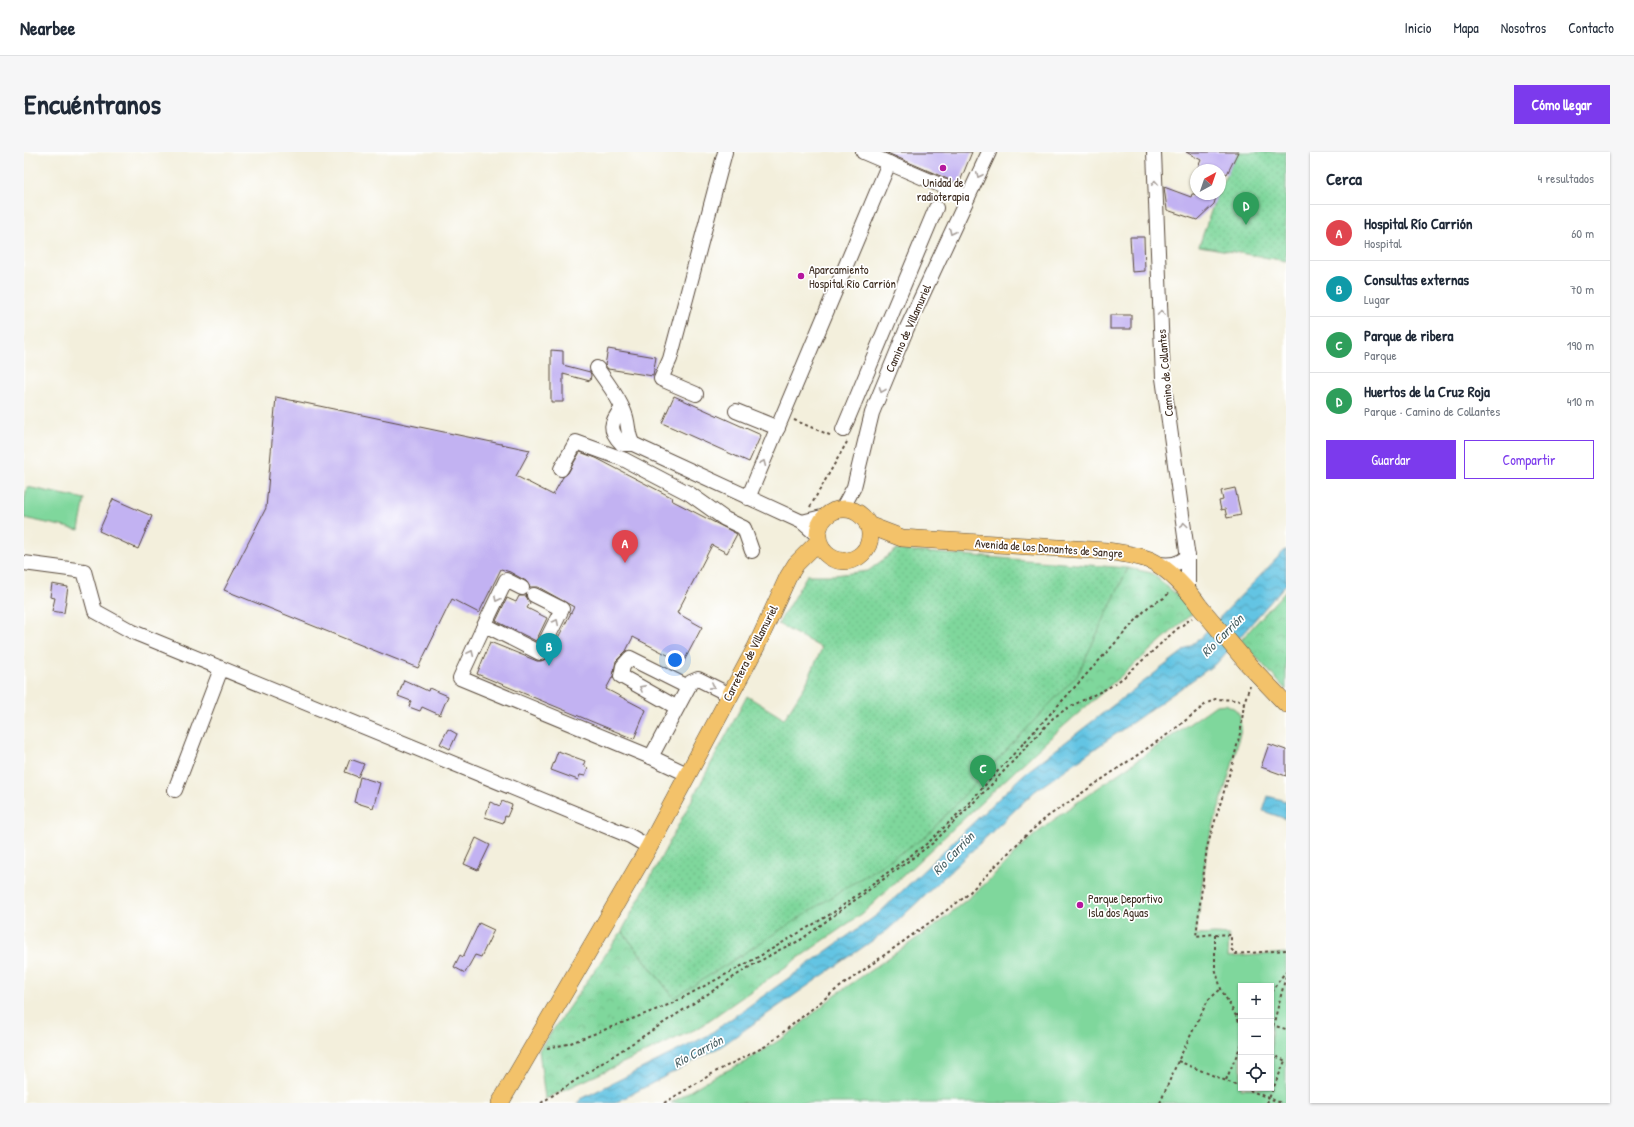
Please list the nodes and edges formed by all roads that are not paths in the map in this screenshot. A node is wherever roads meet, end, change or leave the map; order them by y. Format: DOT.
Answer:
graph roads {
  1 [pos="725,152"];
  2 [pos="863,152"];
  3 [pos="989,152"];
  4 [pos="1154,152"];
  5 [pos="889,163"];
  6 [pos="968,197"];
  7 [pos="936,208"];
  8 [pos="597,368"];
  9 [pos="696,394"];
  10 [pos="736,410"];
  11 [pos="780,422"];
  12 [pos="839,435"];
  13 [pos="561,470"];
  14 [pos="748,498"];
  15 [pos="842,509"];
  16 [pos="826,516"];
  17 [pos="802,522"];
  18 [pos="868,525"];
  19 [pos="902,538"];
  20 [pos="821,545"];
  21 [pos="868,546"];
  22 [pos="752,551"];
  23 [pos="1188,556"];
  24 [pos="24,563"];
  25 [pos="1158,564"];
  26 [pos="1184,587"];
  27 [pos="483,628"];
  28 [pos="221,669"];
  29 [pos="688,687"];
  30 [pos="730,695"];
  31 [pos="1286,704"];
  32 [pos="676,707"];
  33 [pos="651,757"];
  34 [pos="687,774"];
  35 [pos="175,790"];
  36 [pos="649,847"];
  37 [pos="500,1103"];
  1 -- 9 [label="street"];
  2 -- 5 [label="street"];
  3 -- 6 [label="street, Camino de Villamuriel, one-way"];
  23 -- 4 [label="street, Camino de Collantes, one-way"];
  5 -- 6 [label="street"];
  5 -- 11 [label="street"];
  6 -- 15 [label="street, Camino de Villamuriel, one-way"];
  7 -- 12 [label="street"];
  8 -- 14 [label="street"];
  10 -- 11 [label="street"];
  14 -- 11 [label="street, one-way"];
  13 -- 22 [label="street"];
  14 -- 17 [label="street"];
  15 -- 16 [label="main road"];
  15 -- 18 [label="main road"];
  16 -- 17 [label="street"];
  16 -- 20 [label="main road"];
  17 -- 20 [label="street"];
  18 -- 19 [label="main road, Avenida de los Donantes de Sangre"];
  18 -- 21 [label="main road"];
  19 -- 21 [label="main road, Avenida de los Donantes de Sangre"];
  19 -- 25 [label="main road, Avenida de los Donantes de Sangre"];
  20 -- 21 [label="main road"];
  20 -- 30 [label="main road, Carretera de Villamuriel"];
  23 -- 25 [label="street"];
  23 -- 26 [label="street, Camino de Collantes"];
  24 -- 28 [label="street"];
  25 -- 26 [label="main road, Avenida de los Donantes de Sangre"];
  26 -- 31 [label="main road, Avenida de los Donantes de Sangre, bridge"];
  27 -- 27 [label="street, one-way"];
  33 -- 27 [label="street, one-way"];
  28 -- 35 [label="street"];
  28 -- 36 [label="street"];
  29 -- 30 [label="street, one-way"];
  29 -- 32 [label="street"];
  32 -- 29 [label="street, one-way"];
  30 -- 34 [label="main road, Carretera de Villamuriel"];
  32 -- 33 [label="street"];
  33 -- 34 [label="street"];
  34 -- 36 [label="main road, Carretera de Villamuriel"];
  36 -- 37 [label="main road, Carretera de Villamuriel"];
}
